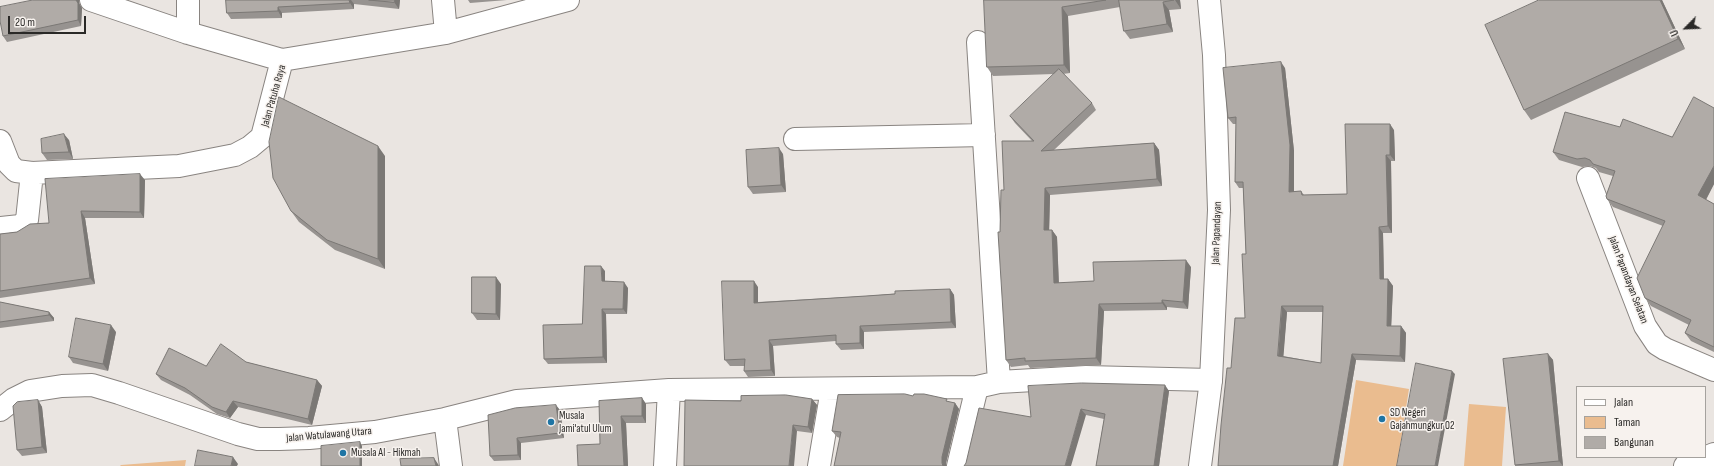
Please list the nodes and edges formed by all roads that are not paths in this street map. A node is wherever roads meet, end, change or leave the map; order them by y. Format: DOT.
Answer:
graph roads {
  1 [pos="91,0"];
  2 [pos="188,0"];
  3 [pos="443,0"];
  4 [pos="568,0"];
  5 [pos="1209,0"];
  6 [pos="188,33"];
  7 [pos="446,33"];
  8 [pos="978,42"];
  9 [pos="282,60"];
  10 [pos="984,135"];
  11 [pos="795,139"];
  12 [pos="0,141"];
  13 [pos="32,173"];
  14 [pos="1588,178"];
  15 [pos="0,228"];
  16 [pos="1714,370"];
  17 [pos="1211,380"];
  18 [pos="999,382"];
  19 [pos="977,387"];
  20 [pos="832,389"];
  21 [pos="669,390"];
  22 [pos="0,410"];
  23 [pos="445,419"];
  24 [pos="1704,458"];
  25 [pos="451,466"];
  26 [pos="665,466"];
  27 [pos="819,466"];
  28 [pos="958,466"];
  29 [pos="1200,466"];
  30 [pos="1685,466"];
  1 -- 6 [label="street"];
  2 -- 6 [label="street"];
  3 -- 7 [label="street"];
  4 -- 7 [label="street, Jalan Patuha Raya"];
  5 -- 17 [label="street, Jalan Papandayan"];
  6 -- 9 [label="street"];
  7 -- 9 [label="street, Jalan Patuha Raya"];
  8 -- 10 [label="street"];
  9 -- 13 [label="street, Jalan Patuha Raya"];
  10 -- 11 [label="street"];
  10 -- 18 [label="street"];
  12 -- 13 [label="street, Jalan Patuha Raya"];
  13 -- 15 [label="street"];
  14 -- 16 [label="street, Jalan Papandayan Selatan"];
  17 -- 18 [label="street, Jalan Watulawang Utara"];
  17 -- 29 [label="street, Jalan Papandayan"];
  18 -- 19 [label="street, Jalan Watulawang Utara"];
  19 -- 20 [label="street, Jalan Watulawang Utara"];
  19 -- 28 [label="street"];
  20 -- 21 [label="street, Jalan Watulawang Utara"];
  20 -- 27 [label="street"];
  21 -- 23 [label="street, Jalan Watulawang Utara"];
  21 -- 26 [label="street"];
  22 -- 23 [label="street, Jalan Watulawang Utara"];
  23 -- 25 [label="street"];
  24 -- 30 [label="street"];
}
